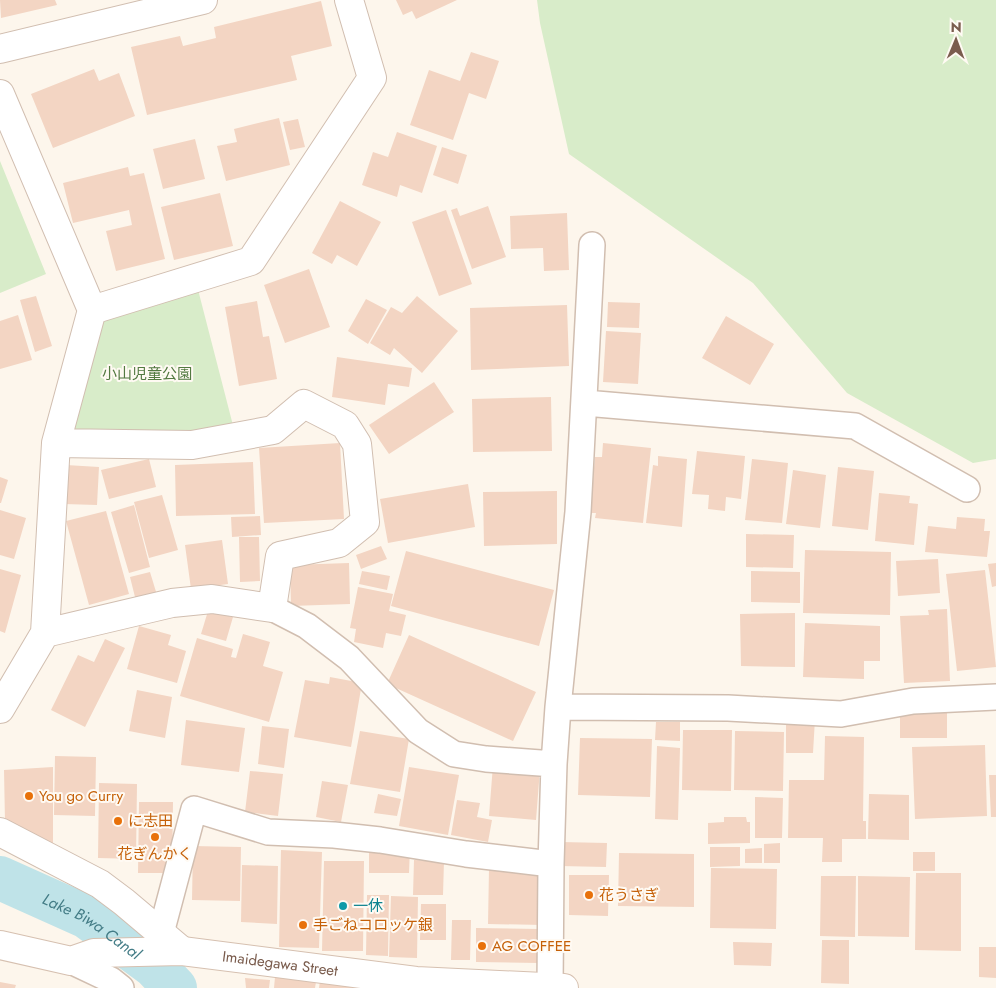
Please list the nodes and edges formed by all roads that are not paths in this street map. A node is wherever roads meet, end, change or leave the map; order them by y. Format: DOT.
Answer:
graph roads {
  1 [pos="203,0"];
  2 [pos="349,0"];
  3 [pos="0,49"];
  4 [pos="0,94"];
  5 [pos="592,245"];
  6 [pos="92,310"];
  7 [pos="585,403"];
  8 [pos="56,443"];
  9 [pos="968,489"];
  10 [pos="272,608"];
  11 [pos="45,633"];
  12 [pos="996,697"];
  13 [pos="558,707"];
  14 [pos="0,709"];
  15 [pos="554,764"];
  16 [pos="0,832"];
  17 [pos="551,864"];
  18 [pos="157,942"];
  19 [pos="0,945"];
  20 [pos="71,961"];
  21 [pos="121,988"];
  22 [pos="550,988"];
  23 [pos="564,988"];
  1 -- 3 [label="street"];
  2 -- 6 [label="street"];
  4 -- 6 [label="street"];
  5 -- 7 [label="lane"];
  6 -- 8 [label="street"];
  7 -- 9 [label="lane"];
  7 -- 13 [label="lane"];
  8 -- 10 [label="street"];
  8 -- 11 [label="street"];
  10 -- 11 [label="street"];
  10 -- 15 [label="lane"];
  11 -- 14 [label="street"];
  12 -- 13 [label="lane"];
  13 -- 15 [label="lane"];
  15 -- 17 [label="lane"];
  16 -- 18 [label="street"];
  17 -- 18 [label="lane"];
  17 -- 22 [label="lane"];
  18 -- 20 [label="street, Imaidegawa Street"];
  18 -- 22 [label="street, Imaidegawa Street"];
  19 -- 20 [label="street"];
  20 -- 21 [label="lane"];
  22 -- 23 [label="street, Imaidegawa Street"];
}
